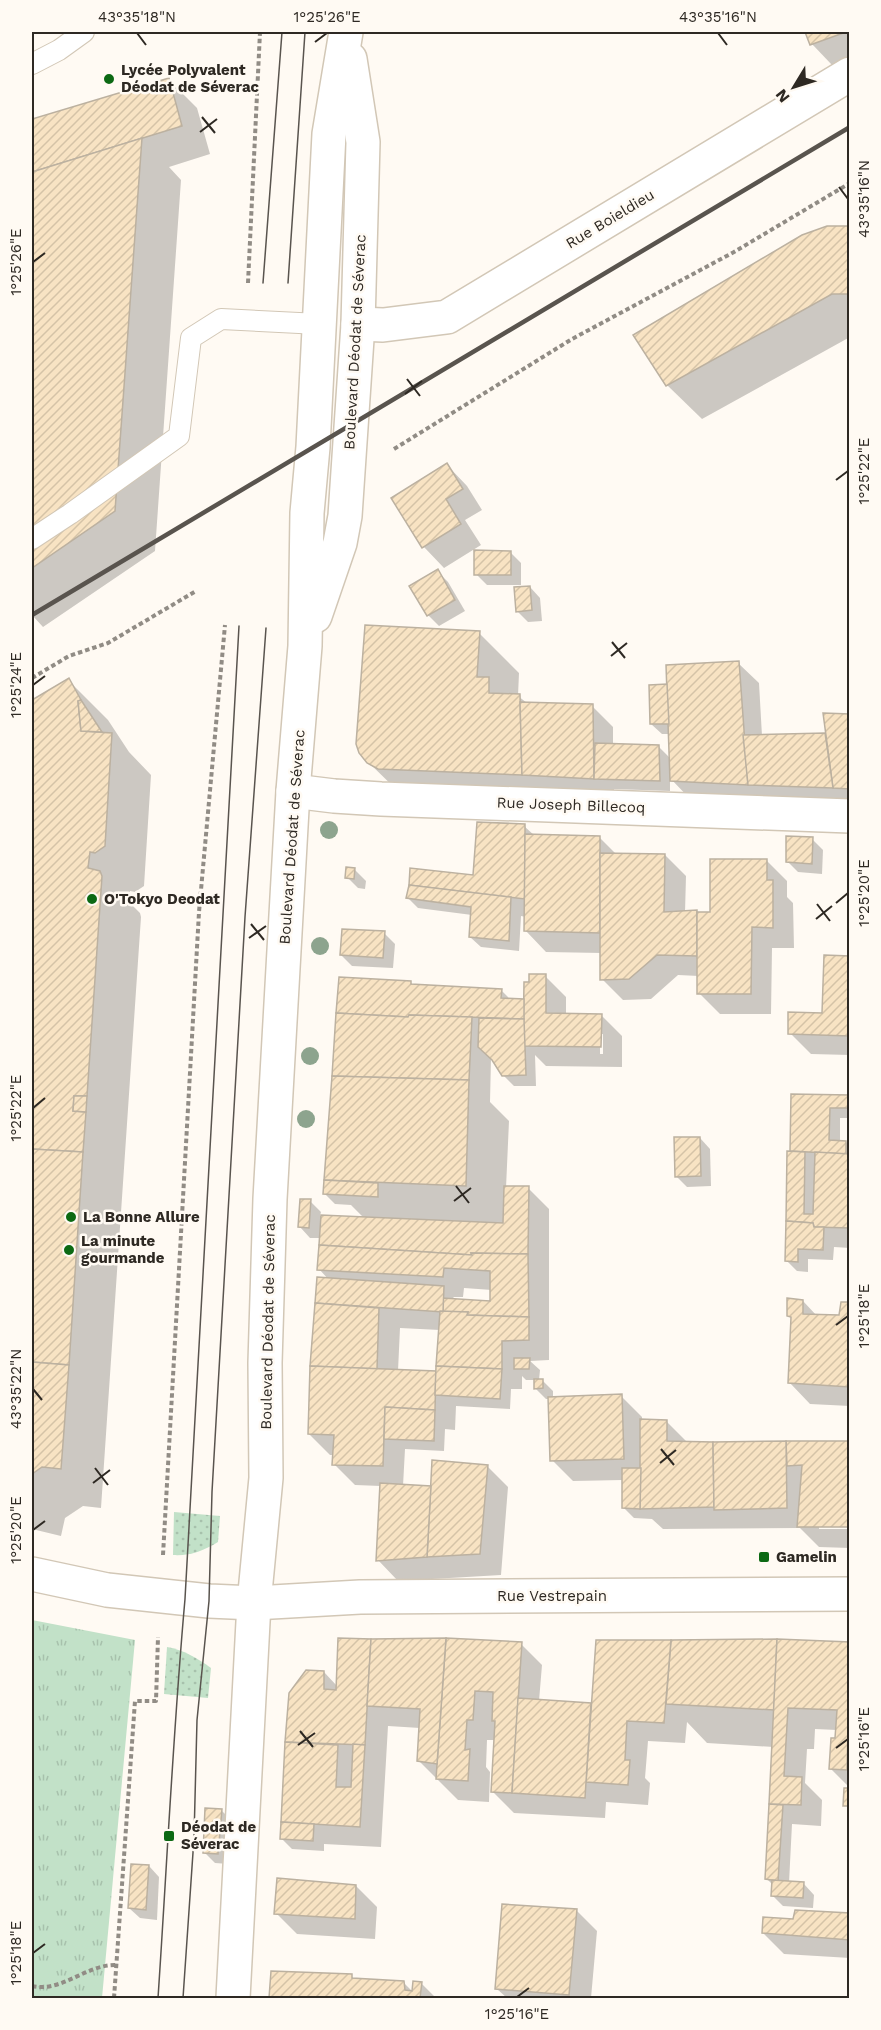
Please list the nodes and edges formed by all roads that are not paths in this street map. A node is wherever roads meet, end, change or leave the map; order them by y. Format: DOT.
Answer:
graph roads {
  1 [pos="84,32"];
  2 [pos="346,33"];
  3 [pos="32,64"];
  4 [pos="849,74"];
  5 [pos="319,324"];
  6 [pos="358,324"];
  7 [pos="32,539"];
  8 [pos="305,646"];
  9 [pos="293,792"];
  10 [pos="849,816"];
  11 [pos="32,1574"];
  12 [pos="849,1594"];
  13 [pos="254,1603"];
  14 [pos="233,1998"];
  1 -- 3 [label="lane"];
  2 -- 5 [label="main road, Boulevard Déodat de Séverac"];
  2 -- 6 [label="main road, Boulevard Déodat de Séverac"];
  4 -- 6 [label="main road, Rue Boieldieu"];
  5 -- 7 [label="lane"];
  5 -- 8 [label="main road, Boulevard Déodat de Séverac"];
  6 -- 8 [label="main road, Boulevard Déodat de Séverac"];
  8 -- 9 [label="main road, Boulevard Déodat de Séverac"];
  9 -- 10 [label="main road, Rue Joseph Billecoq"];
  9 -- 13 [label="main road, Boulevard Déodat de Séverac"];
  11 -- 13 [label="main road, Rue Vestrepain"];
  12 -- 13 [label="main road, Rue Vestrepain"];
  13 -- 14 [label="main road, Boulevard Déodat de Séverac"];
}
